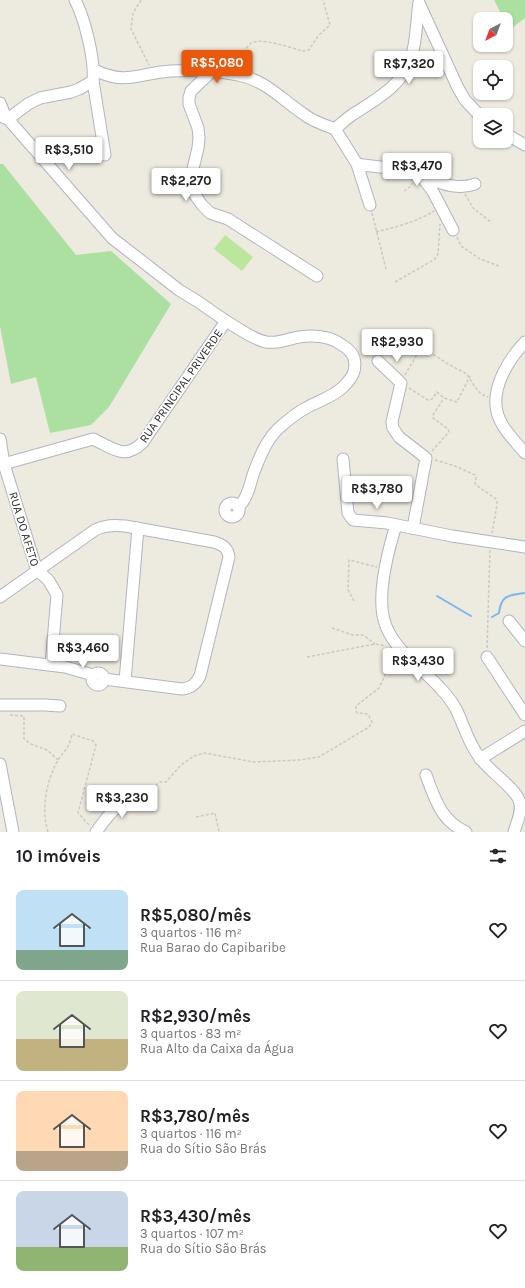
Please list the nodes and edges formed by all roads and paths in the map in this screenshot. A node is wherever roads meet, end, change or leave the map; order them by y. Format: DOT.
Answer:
graph roads {
  1 [pos="74,0"];
  2 [pos="141,0"];
  3 [pos="323,0"];
  4 [pos="418,1"];
  5 [pos="94,70"];
  6 [pos="211,72"];
  7 [pos="154,74"];
  8 [pos="237,74"];
  9 [pos="93,81"];
  10 [pos="0,102"];
  11 [pos="473,109"];
  12 [pos="5,117"];
  13 [pos="336,129"];
  14 [pos="513,138"];
  15 [pos="525,145"];
  16 [pos="105,154"];
  17 [pos="357,164"];
  18 [pos="421,176"];
  19 [pos="475,184"];
  20 [pos="459,187"];
  21 [pos="370,205"];
  22 [pos="437,209"];
  23 [pos="436,217"];
  24 [pos="440,223"];
  25 [pos="492,223"];
  26 [pos="453,230"];
  27 [pos="376,232"];
  28 [pos="499,266"];
  29 [pos="386,269"];
  30 [pos="317,276"];
  31 [pos="395,282"];
  32 [pos="226,321"];
  33 [pos="525,342"];
  34 [pos="378,361"];
  35 [pos="470,376"];
  36 [pos="401,383"];
  37 [pos="444,398"];
  38 [pos="495,401"];
  39 [pos="0,440"];
  40 [pos="525,453"];
  41 [pos="426,458"];
  42 [pos="343,459"];
  43 [pos="2,464"];
  44 [pos="238,507"];
  45 [pos="396,525"];
  46 [pos="138,528"];
  47 [pos="413,528"];
  48 [pos="490,542"];
  49 [pos="525,547"];
  50 [pos="385,569"];
  51 [pos="37,571"];
  52 [pos="0,597"];
  53 [pos="354,601"];
  54 [pos="509,621"];
  55 [pos="332,628"];
  56 [pos="525,641"];
  57 [pos="375,644"];
  58 [pos="398,648"];
  59 [pos="307,657"];
  60 [pos="487,657"];
  61 [pos="0,659"];
  62 [pos="51,665"];
  63 [pos="124,681"];
  64 [pos="0,705"];
  65 [pos="60,706"];
  66 [pos="0,714"];
  67 [pos="525,715"];
  68 [pos="525,731"];
  69 [pos="480,759"];
  70 [pos="58,760"];
  71 [pos="0,764"];
  72 [pos="426,774"];
  73 [pos="520,792"];
  74 [pos="142,797"];
  75 [pos="196,817"];
  76 [pos="13,832"];
  77 [pos="48,832"];
  78 [pos="96,832"];
  79 [pos="219,832"];
  80 [pos="466,832"];
  81 [pos="514,832"];
  1 -- 5 [label="street"];
  2 -- 7 [label="path"];
  3 -- 8 [label="path"];
  4 -- 11 [label="street"];
  4 -- 13 [label="street"];
  5 -- 7 [label="street"];
  5 -- 9 [label="street"];
  6 -- 7 [label="street"];
  6 -- 8 [label="street"];
  6 -- 30 [label="street"];
  8 -- 13 [label="street"];
  9 -- 12 [label="street"];
  9 -- 16 [label="street"];
  10 -- 12 [label="street"];
  12 -- 32 [label="street, RUA PRINCIPAL PRIVERDE"];
  13 -- 17 [label="street"];
  14 -- 15 [label="street"];
  17 -- 18 [label="street"];
  17 -- 21 [label="street"];
  18 -- 20 [label="street"];
  18 -- 22 [label="street"];
  19 -- 20 [label="street"];
  20 -- 25 [label="path"];
  21 -- 27 [label="path"];
  22 -- 23 [label="path"];
  22 -- 26 [label="street"];
  22 -- 27 [label="path"];
  24 -- 31 [label="path"];
  26 -- 28 [label="path"];
  27 -- 29 [label="path"];
  32 -- 43 [label="street, RUA PRINCIPAL PRIVERDE"];
  32 -- 44 [label="street"];
  33 -- 38 [label="street"];
  34 -- 36 [label="street"];
  35 -- 36 [label="path"];
  35 -- 37 [label="path"];
  35 -- 38 [label="path"];
  36 -- 37 [label="path"];
  36 -- 41 [label="street"];
  37 -- 41 [label="path"];
  38 -- 40 [label="street"];
  39 -- 43 [label="street, RUA DO AFETO"];
  41 -- 47 [label="street"];
  41 -- 48 [label="path"];
  42 -- 45 [label="street"];
  43 -- 51 [label="street, RUA DO AFETO"];
  45 -- 47 [label="street"];
  45 -- 50 [label="street"];
  46 -- 51 [label="street"];
  46 -- 63 [label="street"];
  46 -- 63 [label="street"];
  47 -- 48 [label="street"];
  48 -- 49 [label="street"];
  48 -- 60 [label="path"];
  50 -- 53 [label="path"];
  50 -- 58 [label="street"];
  51 -- 52 [label="street"];
  51 -- 62 [label="street"];
  54 -- 56 [label="street"];
  55 -- 57 [label="path"];
  57 -- 58 [label="path"];
  57 -- 59 [label="path"];
  58 -- 69 [label="street"];
  58 -- 74 [label="path"];
  60 -- 67 [label="street"];
  61 -- 62 [label="street"];
  62 -- 63 [label="street"];
  64 -- 65 [label="street"];
  66 -- 70 [label="path"];
  68 -- 69 [label="street"];
  69 -- 73 [label="street"];
  70 -- 77 [label="path"];
  70 -- 78 [label="path"];
  71 -- 76 [label="street"];
  72 -- 80 [label="street"];
  73 -- 81 [label="street"];
  74 -- 78 [label="street"];
  75 -- 79 [label="path"];
}
